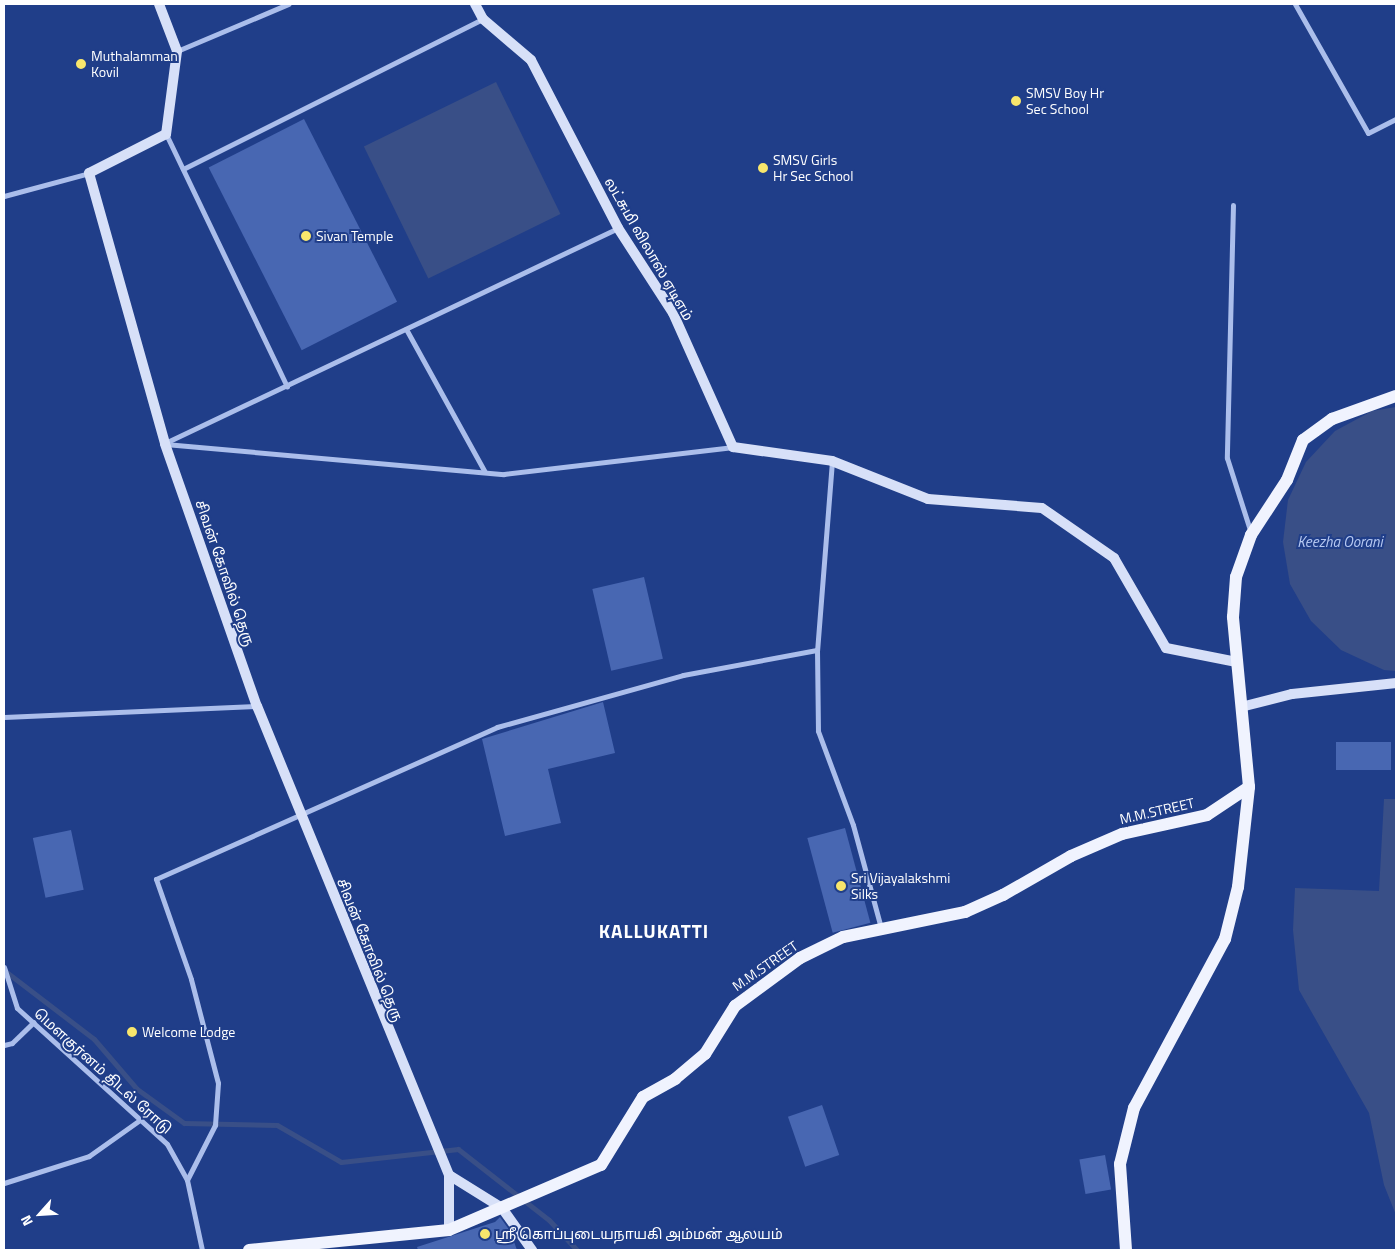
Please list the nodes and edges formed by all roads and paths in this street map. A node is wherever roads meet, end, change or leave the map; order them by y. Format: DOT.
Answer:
graph roads {
  1 [pos="159,4"];
  2 [pos="288,4"];
  3 [pos="475,4"];
  4 [pos="1295,4"];
  5 [pos="483,19"];
  6 [pos="177,51"];
  7 [pos="1396,118"];
  8 [pos="166,134"];
  9 [pos="183,169"];
  10 [pos="89,173"];
  11 [pos="4,196"];
  12 [pos="1233,205"];
  13 [pos="618,228"];
  14 [pos="406,329"];
  15 [pos="286,386"];
  16 [pos="1396,396"];
  17 [pos="165,444"];
  18 [pos="733,446"];
  19 [pos="832,461"];
  20 [pos="485,472"];
  21 [pos="1251,535"];
  22 [pos="817,650"];
  23 [pos="1237,662"];
  24 [pos="1396,683"];
  25 [pos="257,706"];
  26 [pos="1241,707"];
  27 [pos="4,717"];
  28 [pos="1249,787"];
  29 [pos="300,812"];
  30 [pos="881,929"];
  31 [pos="4,967"];
  32 [pos="5,974"];
  33 [pos="34,1022"];
  34 [pos="4,1046"];
  35 [pos="140,1119"];
  36 [pos="449,1175"];
  37 [pos="187,1180"];
  38 [pos="4,1183"];
  39 [pos="502,1208"];
  40 [pos="449,1230"];
  41 [pos="202,1250"];
  42 [pos="249,1250"];
  43 [pos="532,1250"];
  44 [pos="1126,1250"];
  1 -- 6 [label="street"];
  2 -- 6 [label="street"];
  3 -- 5 [label="street"];
  4 -- 7 [label="street"];
  5 -- 9 [label="street"];
  5 -- 13 [label="street, லட்சுமி விலாஸ் ஏடிஎம்"];
  6 -- 8 [label="street"];
  8 -- 9 [label="street"];
  8 -- 10 [label="street"];
  9 -- 15 [label="street"];
  10 -- 11 [label="street"];
  10 -- 17 [label="street, சிவன் கோவில் தெரு"];
  12 -- 21 [label="street"];
  13 -- 14 [label="street"];
  13 -- 18 [label="street, லட்சுமி விலாஸ் ஏடிஎம்"];
  14 -- 15 [label="street"];
  14 -- 20 [label="street"];
  15 -- 17 [label="street"];
  16 -- 21 [label="main road"];
  17 -- 20 [label="street"];
  17 -- 25 [label="street, சிவன் கோவில் தெரு"];
  18 -- 19 [label="street"];
  18 -- 20 [label="street"];
  19 -- 22 [label="street"];
  19 -- 23 [label="street"];
  21 -- 23 [label="main road"];
  22 -- 29 [label="street"];
  22 -- 30 [label="street"];
  23 -- 26 [label="main road"];
  24 -- 26 [label="street"];
  25 -- 27 [label="street"];
  25 -- 29 [label="street, சிவன் கோவில் தெரு"];
  26 -- 28 [label="main road"];
  28 -- 30 [label="main road, M.M.STREET"];
  28 -- 44 [label="main road"];
  29 -- 36 [label="street, சிவன் கோவில் தெரு"];
  29 -- 37 [label="street"];
  30 -- 39 [label="main road, M.M.STREET"];
  31 -- 32 [label="street, மௌகுர்னம் திடல் ரோடு"];
  32 -- 33 [label="street, மௌகுர்னம் திடல் ரோடு"];
  33 -- 34 [label="street"];
  33 -- 35 [label="street, மௌகுர்னம் திடல் ரோடு"];
  35 -- 37 [label="street, மௌகுர்னம் திடல் ரோடு"];
  35 -- 38 [label="street"];
  36 -- 39 [label="street"];
  36 -- 40 [label="street"];
  37 -- 41 [label="street, மௌகுர்னம் திடல் ரோடு"];
  39 -- 40 [label="main road, M.M.STREET"];
  39 -- 43 [label="street"];
  40 -- 42 [label="main road, M.M.STREET"];
}
